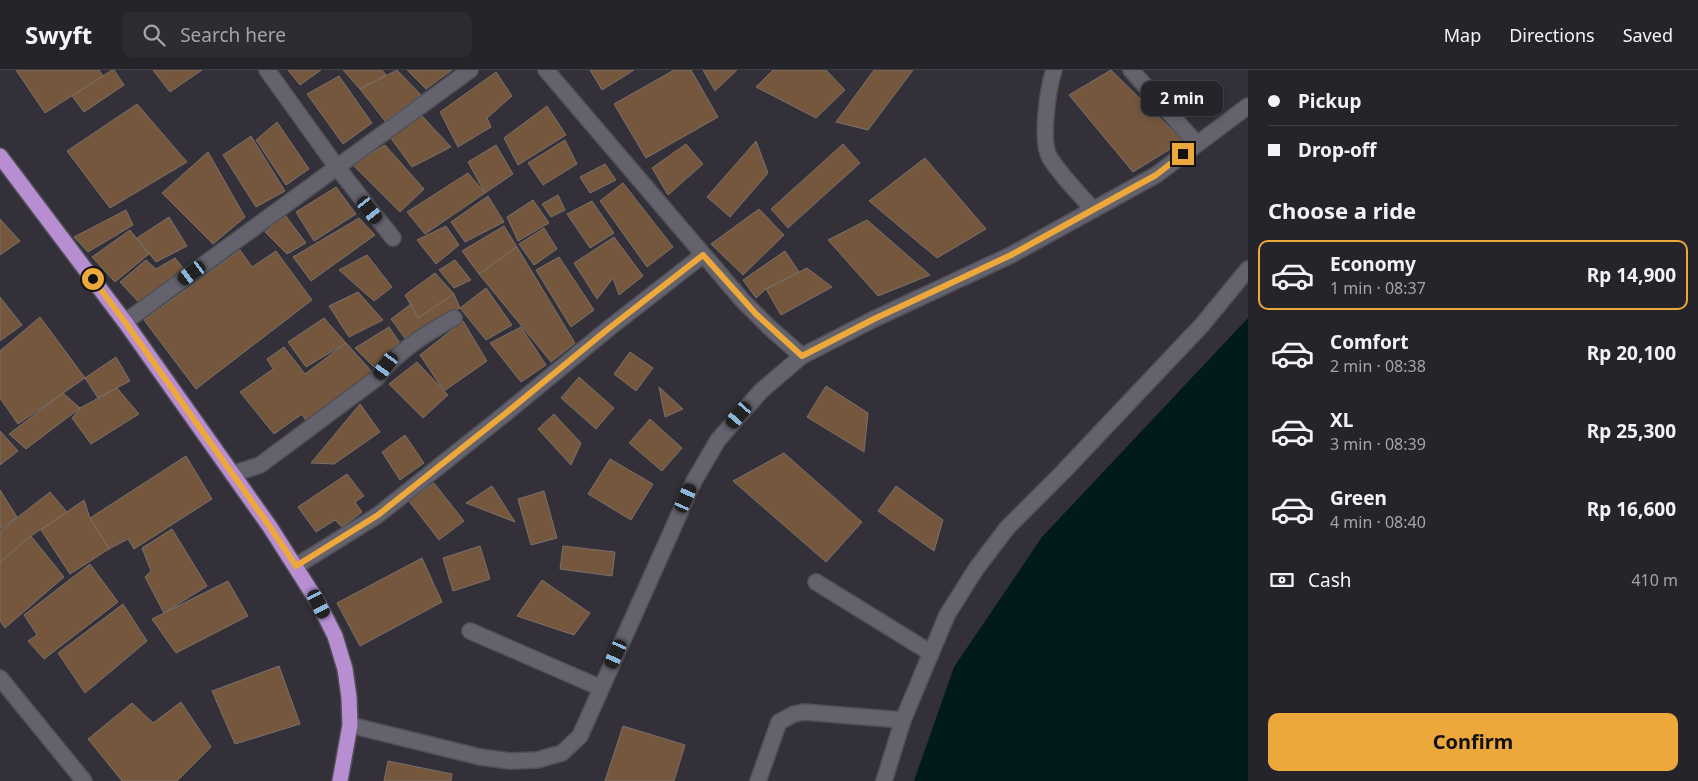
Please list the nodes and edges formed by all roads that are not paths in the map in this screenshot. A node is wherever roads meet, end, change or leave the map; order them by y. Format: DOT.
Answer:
graph roads {
  1 [pos="267,70"];
  2 [pos="470,70"];
  3 [pos="546,70"];
  4 [pos="1054,70"];
  5 [pos="1130,70"];
  6 [pos="1248,106"];
  7 [pos="1197,144"];
  8 [pos="0,156"];
  9 [pos="336,166"];
  10 [pos="1093,210"];
  11 [pos="393,238"];
  12 [pos="703,255"];
  13 [pos="1248,269"];
  14 [pos="454,318"];
  15 [pos="125,322"];
  16 [pos="802,356"];
  17 [pos="232,474"];
  18 [pos="296,566"];
  19 [pos="816,582"];
  20 [pos="470,631"];
  21 [pos="932,653"];
  22 [pos="0,678"];
  23 [pos="601,688"];
  24 [pos="904,720"];
  25 [pos="350,725"];
  26 [pos="84,781"];
  27 [pos="340,781"];
  28 [pos="758,781"];
  29 [pos="884,781"];
  1 -- 9 [label="street"];
  2 -- 9 [label="street"];
  3 -- 12 [label="street"];
  4 -- 10 [label="street"];
  5 -- 7 [label="street"];
  6 -- 7 [label="street"];
  7 -- 10 [label="street"];
  8 -- 15 [label="highway"];
  9 -- 11 [label="street"];
  9 -- 15 [label="street"];
  10 -- 16 [label="street"];
  12 -- 16 [label="street"];
  12 -- 18 [label="street"];
  13 -- 21 [label="street"];
  14 -- 17 [label="street"];
  15 -- 17 [label="highway"];
  16 -- 23 [label="street"];
  17 -- 18 [label="highway"];
  18 -- 25 [label="highway"];
  19 -- 21 [label="street"];
  20 -- 23 [label="street"];
  21 -- 24 [label="street"];
  22 -- 26 [label="street"];
  23 -- 25 [label="street"];
  24 -- 28 [label="street"];
  24 -- 29 [label="street"];
  25 -- 27 [label="highway"];
}
